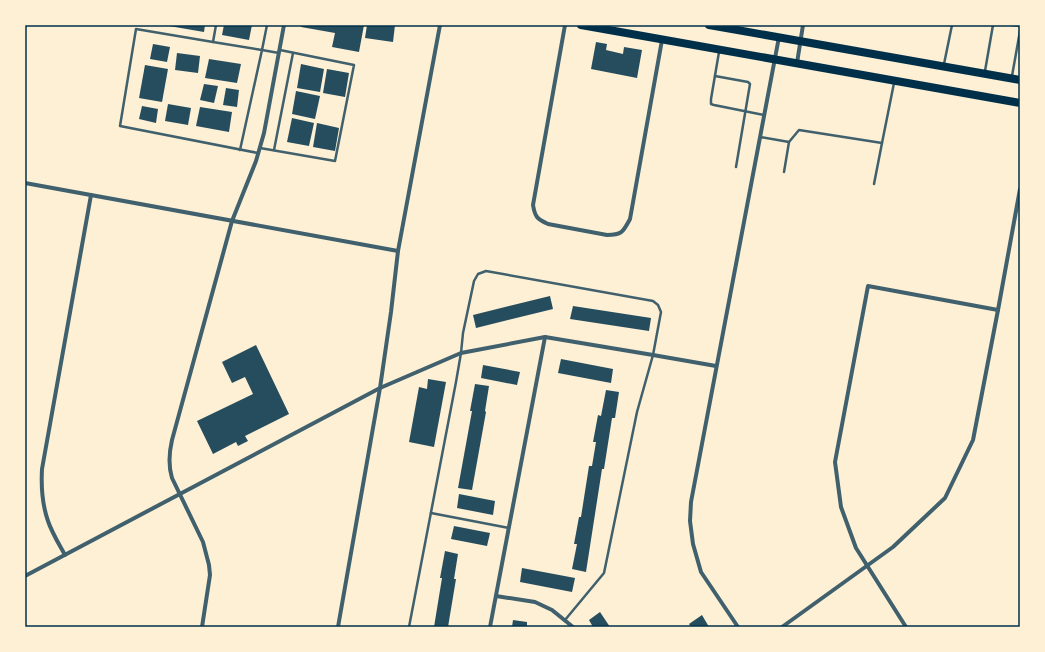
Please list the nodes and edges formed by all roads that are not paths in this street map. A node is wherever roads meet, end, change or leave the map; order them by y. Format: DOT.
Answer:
graph roads {
  1 [pos="216,25"];
  2 [pos="267,25"];
  3 [pos="284,25"];
  4 [pos="440,25"];
  5 [pos="565,25"];
  6 [pos="581,25"];
  7 [pos="710,25"];
  8 [pos="803,25"];
  9 [pos="952,25"];
  10 [pos="993,25"];
  11 [pos="1012,25"];
  12 [pos="1020,26"];
  13 [pos="1020,31"];
  14 [pos="779,37"];
  15 [pos="662,39"];
  16 [pos="800,41"];
  17 [pos="213,42"];
  18 [pos="720,49"];
  19 [pos="262,50"];
  20 [pos="279,52"];
  21 [pos="293,53"];
  22 [pos="775,59"];
  23 [pos="797,63"];
  24 [pos="944,66"];
  25 [pos="984,74"];
  26 [pos="715,76"];
  27 [pos="1016,79"];
  28 [pos="894,80"];
  29 [pos="1020,102"];
  30 [pos="746,111"];
  31 [pos="765,115"];
  32 [pos="760,137"];
  33 [pos="789,142"];
  34 [pos="882,143"];
  35 [pos="260,148"];
  36 [pos="240,150"];
  37 [pos="274,150"];
  38 [pos="258,154"];
  39 [pos="736,167"];
  40 [pos="784,172"];
  41 [pos="25,183"];
  42 [pos="874,184"];
  43 [pos="1020,189"];
  44 [pos="91,195"];
  45 [pos="232,221"];
  46 [pos="398,250"];
  47 [pos="998,310"];
  48 [pos="545,337"];
  49 [pos="461,353"];
  50 [pos="653,355"];
  51 [pos="716,366"];
  52 [pos="380,388"];
  53 [pos="180,495"];
  54 [pos="431,512"];
  55 [pos="509,528"];
  56 [pos="64,555"];
  57 [pos="867,566"];
  58 [pos="25,576"];
  59 [pos="496,596"];
  60 [pos="565,620"];
  61 [pos="202,627"];
  62 [pos="338,627"];
  63 [pos="409,627"];
  64 [pos="490,627"];
  65 [pos="573,627"];
  66 [pos="738,627"];
  67 [pos="782,627"];
  68 [pos="906,627"];
  1 -- 17 [label="lane"];
  2 -- 19 [label="lane"];
  3 -- 20 [label="street"];
  4 -- 46 [label="street"];
  5 -- 15 [label="street"];
  6 -- 15 [label="main road"];
  7 -- 14 [label="main road"];
  8 -- 16 [label="street"];
  9 -- 24 [label="lane"];
  10 -- 25 [label="lane"];
  11 -- 12 [label="lane"];
  13 -- 27 [label="lane"];
  14 -- 16 [label="main road"];
  14 -- 22 [label="street"];
  15 -- 18 [label="main road"];
  16 -- 23 [label="street"];
  16 -- 24 [label="main road"];
  17 -- 19 [label="lane"];
  17 -- 36 [label="lane"];
  18 -- 22 [label="main road"];
  18 -- 26 [label="lane"];
  19 -- 20 [label="lane"];
  19 -- 36 [label="lane"];
  20 -- 21 [label="lane"];
  20 -- 35 [label="street"];
  21 -- 37 [label="lane"];
  21 -- 37 [label="lane"];
  22 -- 23 [label="main road"];
  22 -- 31 [label="street"];
  23 -- 28 [label="main road"];
  24 -- 25 [label="main road"];
  25 -- 27 [label="main road"];
  26 -- 30 [label="lane"];
  26 -- 30 [label="lane"];
  28 -- 29 [label="main road"];
  28 -- 34 [label="lane"];
  30 -- 31 [label="lane"];
  30 -- 39 [label="lane"];
  31 -- 32 [label="street"];
  32 -- 33 [label="lane"];
  32 -- 51 [label="street"];
  33 -- 34 [label="lane"];
  33 -- 40 [label="lane"];
  34 -- 42 [label="lane"];
  35 -- 37 [label="lane"];
  35 -- 38 [label="street"];
  36 -- 38 [label="lane"];
  38 -- 45 [label="street"];
  41 -- 44 [label="street"];
  43 -- 47 [label="street"];
  44 -- 45 [label="street"];
  44 -- 56 [label="street"];
  45 -- 46 [label="street"];
  45 -- 53 [label="street"];
  46 -- 52 [label="street"];
  47 -- 57 [label="street"];
  47 -- 57 [label="street"];
  48 -- 49 [label="street"];
  48 -- 50 [label="street"];
  48 -- 55 [label="street"];
  49 -- 50 [label="lane"];
  49 -- 52 [label="street"];
  49 -- 54 [label="lane"];
  50 -- 51 [label="street"];
  50 -- 60 [label="lane"];
  51 -- 66 [label="street"];
  52 -- 53 [label="street"];
  52 -- 62 [label="street"];
  53 -- 56 [label="street"];
  53 -- 61 [label="street"];
  54 -- 55 [label="lane"];
  54 -- 63 [label="lane"];
  55 -- 59 [label="street"];
  56 -- 58 [label="street"];
  57 -- 67 [label="street"];
  57 -- 68 [label="street"];
  59 -- 60 [label="street"];
  59 -- 64 [label="street"];
  60 -- 65 [label="street"];
}
